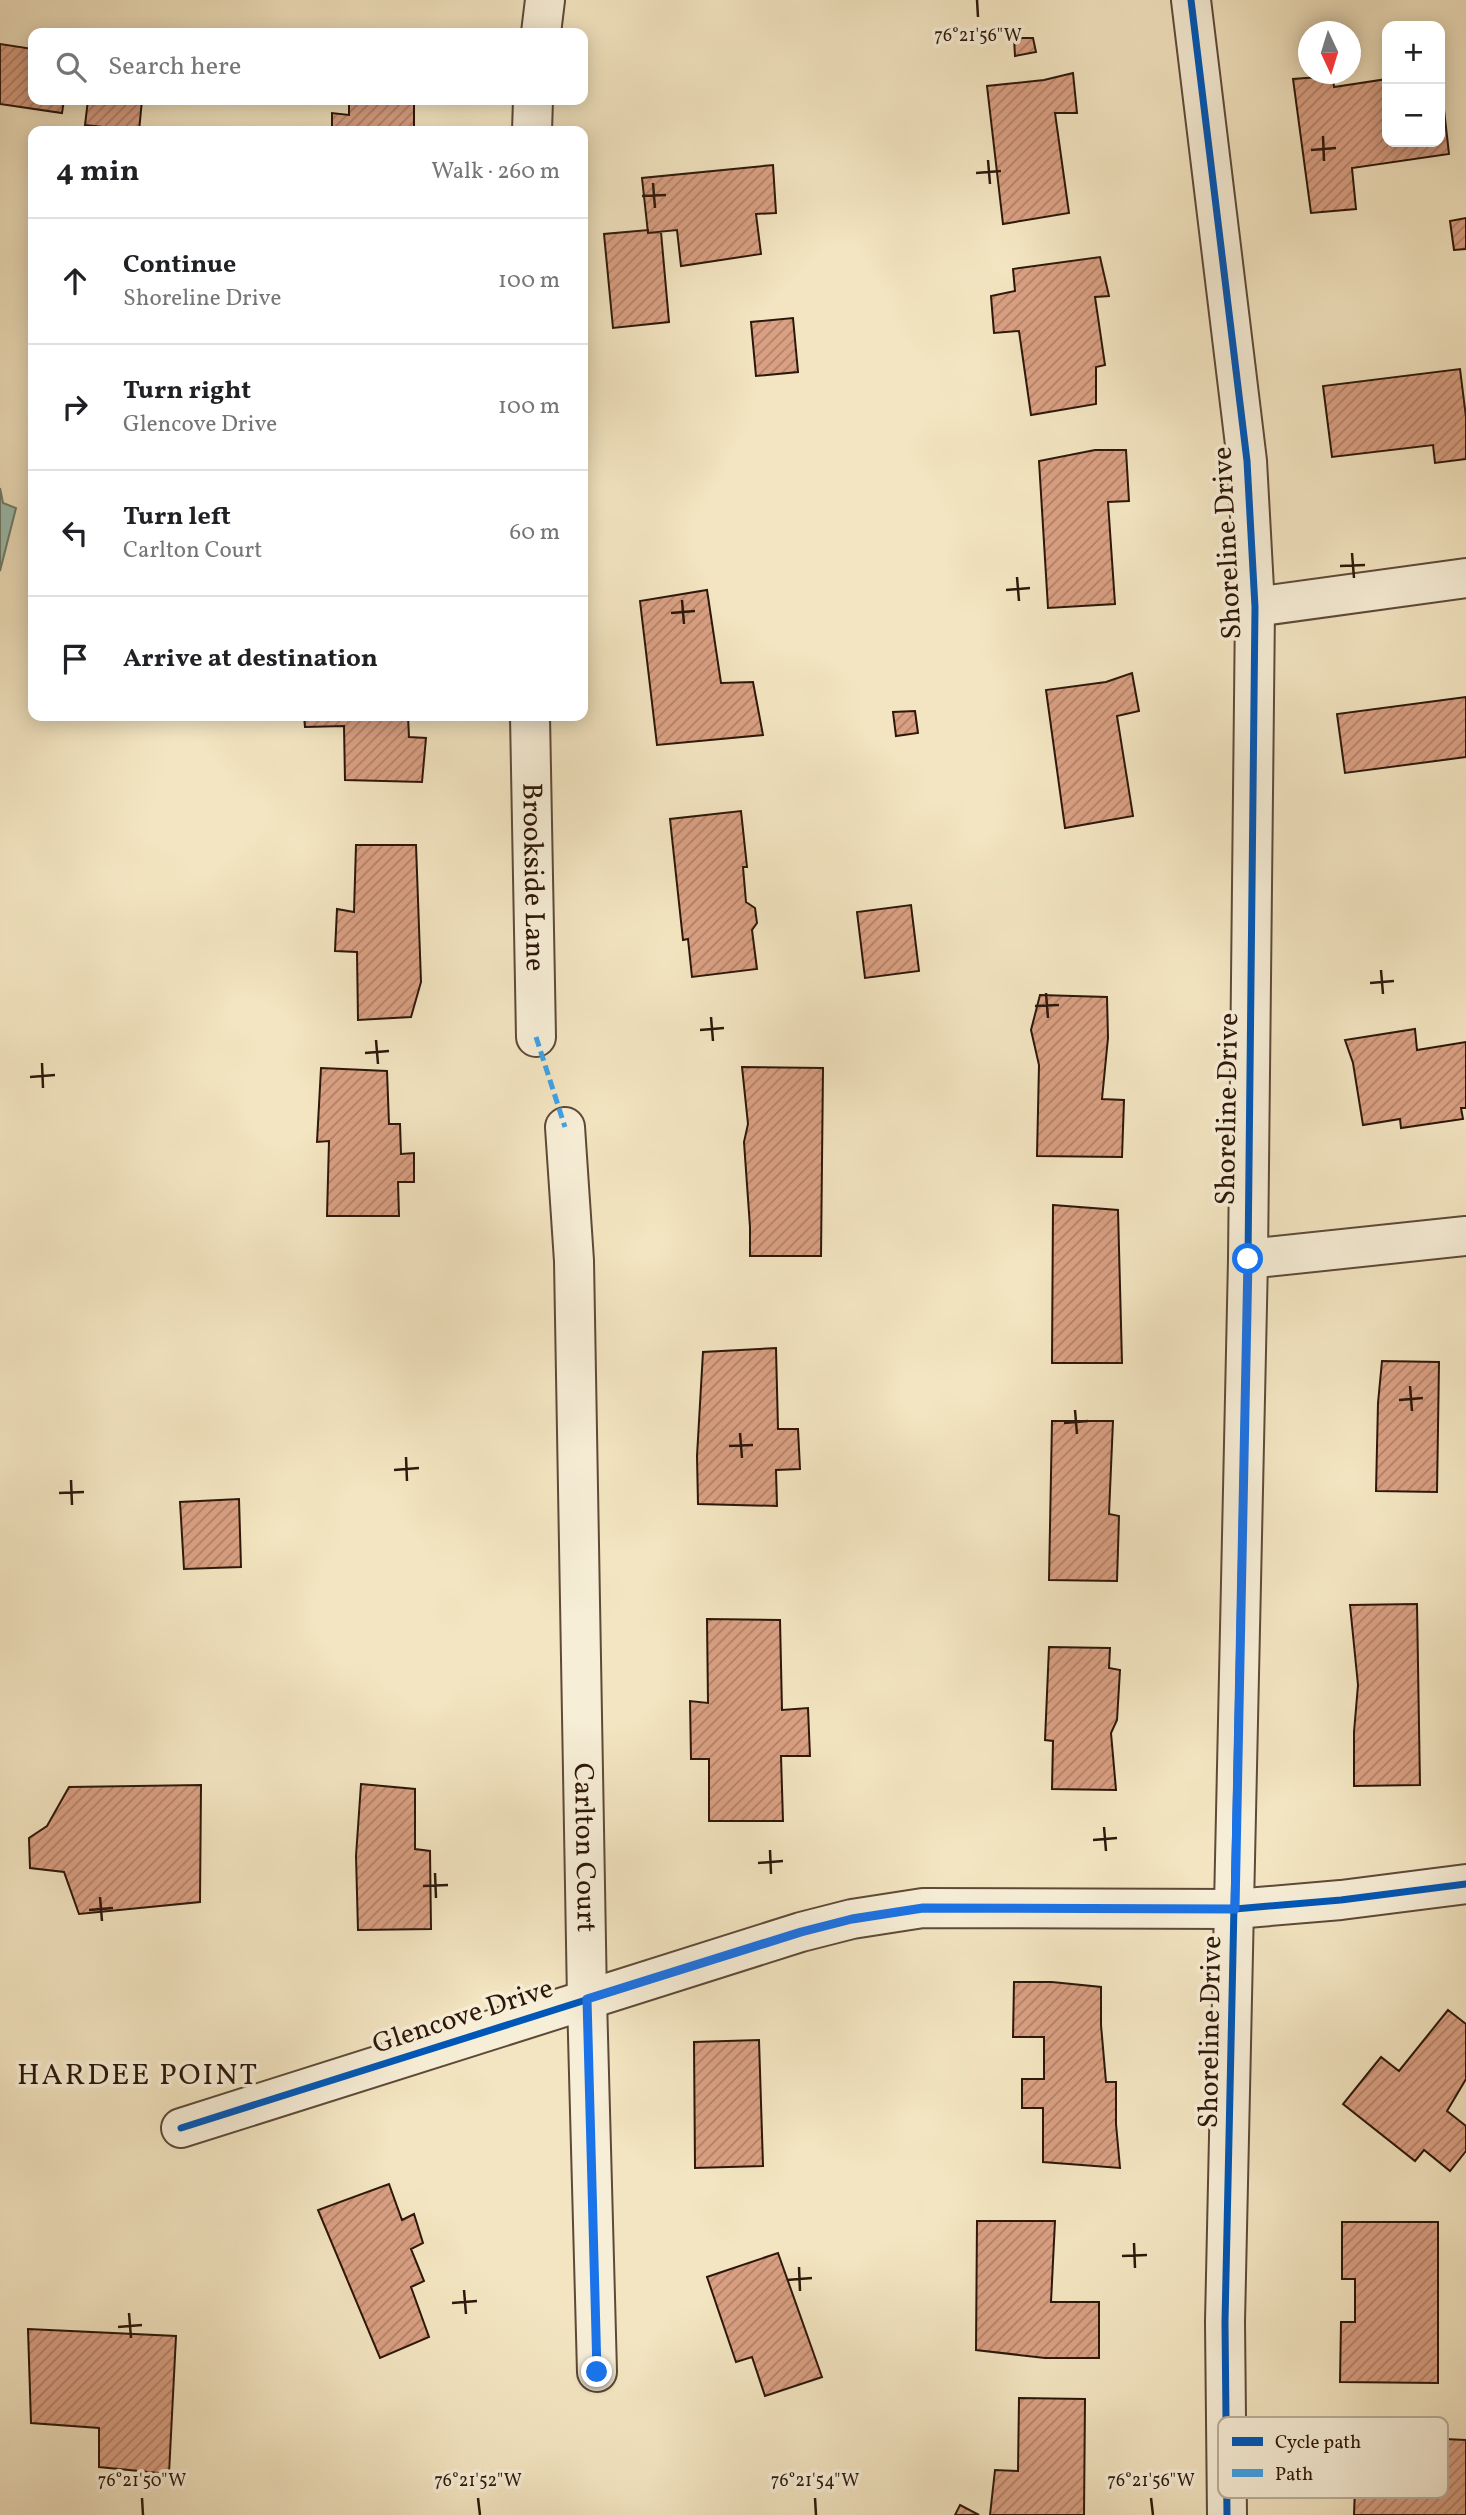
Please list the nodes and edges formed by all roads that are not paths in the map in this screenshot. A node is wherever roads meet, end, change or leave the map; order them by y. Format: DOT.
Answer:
graph roads {
  1 [pos="545,0"];
  2 [pos="1191,0"];
  3 [pos="542,28"];
  4 [pos="533,105"];
  5 [pos="532,126"];
  6 [pos="1466,578"];
  7 [pos="1255,607"];
  8 [pos="530,721"];
  9 [pos="536,1037"];
  10 [pos="565,1127"];
  11 [pos="1466,1236"];
  12 [pos="1248,1259"];
  13 [pos="1466,1884"];
  14 [pos="1235,1909"];
  15 [pos="587,1999"];
  16 [pos="181,2128"];
  17 [pos="597,2372"];
  18 [pos="1226,2417"];
  1 -- 3 [label="street"];
  2 -- 7 [label="street, Shoreline Drive"];
  4 -- 5 [label="street"];
  6 -- 7 [label="street"];
  7 -- 12 [label="street, Shoreline Drive"];
  8 -- 9 [label="street, Brookside Lane"];
  10 -- 15 [label="street, Carlton Court"];
  11 -- 12 [label="street"];
  12 -- 14 [label="street, Shoreline Drive"];
  13 -- 14 [label="street, Glencove Drive"];
  14 -- 15 [label="street, Glencove Drive"];
  14 -- 18 [label="street, Shoreline Drive"];
  15 -- 16 [label="street, Glencove Drive"];
  15 -- 17 [label="street, Carlton Court"];
}
